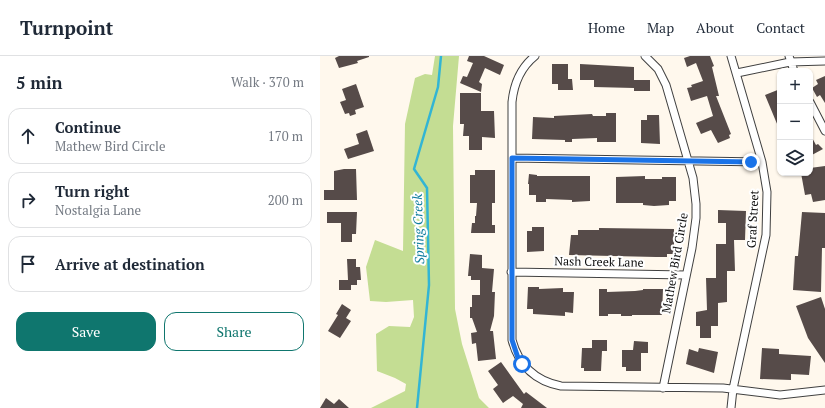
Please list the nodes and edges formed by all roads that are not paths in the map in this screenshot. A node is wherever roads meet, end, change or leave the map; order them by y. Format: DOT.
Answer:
graph roads {
  1 [pos="535,56"];
  2 [pos="645,56"];
  3 [pos="731,56"];
  4 [pos="789,59"];
  5 [pos="825,60"];
  6 [pos="737,73"];
  7 [pos="811,104"];
  8 [pos="825,131"];
  9 [pos="512,158"];
  10 [pos="688,161"];
  11 [pos="762,162"];
  12 [pos="511,272"];
  13 [pos="686,275"];
  14 [pos="663,388"];
  15 [pos="733,389"];
  16 [pos="825,390"];
  17 [pos="730,408"];
  1 -- 9 [label="street"];
  2 -- 10 [label="street, Mathew Bird Circle"];
  3 -- 6 [label="street, Graf Street"];
  4 -- 5 [label="street"];
  4 -- 6 [label="street"];
  6 -- 11 [label="street, Graf Street"];
  7 -- 8 [label="street"];
  9 -- 10 [label="street"];
  9 -- 12 [label="street"];
  10 -- 11 [label="street"];
  10 -- 13 [label="street, Mathew Bird Circle"];
  11 -- 15 [label="street, Graf Street"];
  12 -- 13 [label="street, Nash Creek Lane"];
  12 -- 14 [label="street"];
  13 -- 14 [label="street, Mathew Bird Circle"];
  14 -- 15 [label="street"];
  15 -- 16 [label="street"];
  15 -- 17 [label="street, Graf Street"];
}
